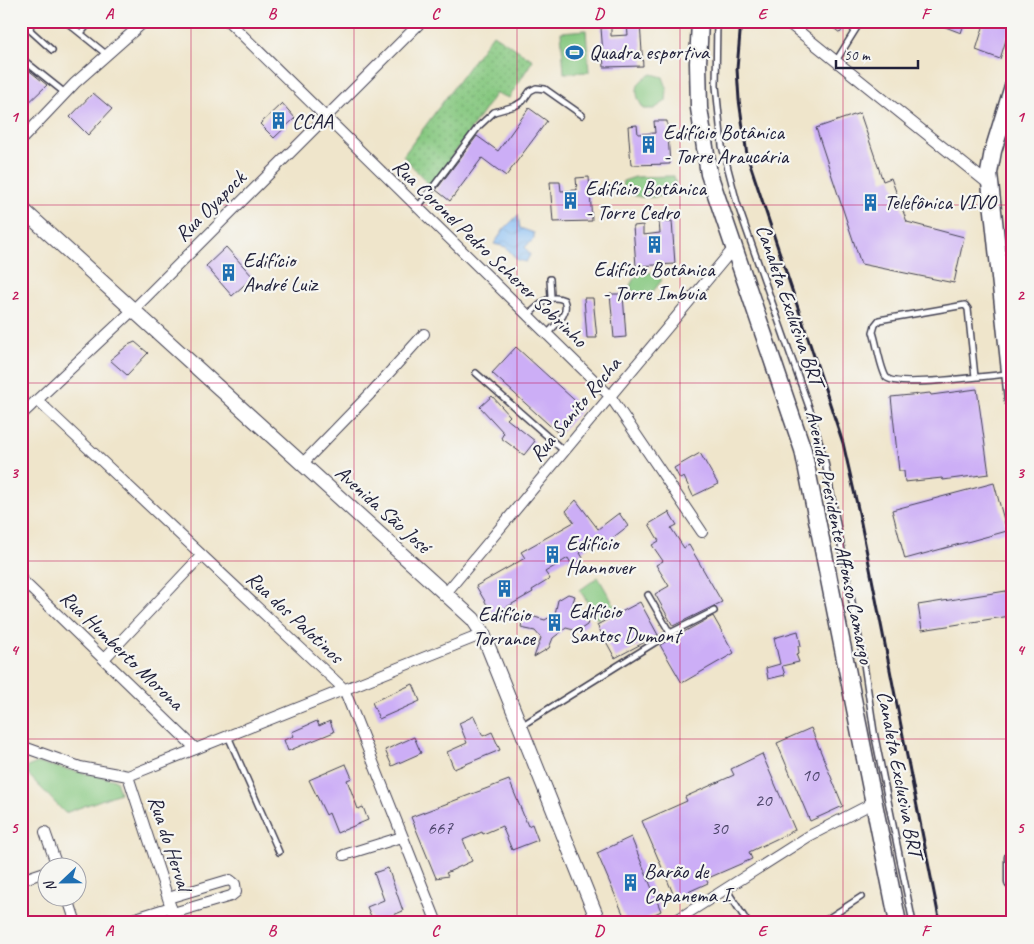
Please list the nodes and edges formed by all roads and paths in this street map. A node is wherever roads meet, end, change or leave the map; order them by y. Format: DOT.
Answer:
graph roads {
  1 [pos="32,21"];
  2 [pos="66,21"];
  3 [pos="91,21"];
  4 [pos="145,21"];
  5 [pos="228,21"];
  6 [pos="422,21"];
  7 [pos="700,21"];
  8 [pos="717,21"];
  9 [pos="786,21"];
  10 [pos="861,21"];
  11 [pos="81,33"];
  12 [pos="52,50"];
  13 [pos="106,54"];
  14 [pos="21,58"];
  15 [pos="836,62"];
  16 [pos="1013,86"];
  17 [pos="65,93"];
  18 [pos="582,115"];
  19 [pos="326,118"];
  20 [pos="21,140"];
  21 [pos="990,185"];
  22 [pos="21,208"];
  23 [pos="417,208"];
  24 [pos="733,248"];
  25 [pos="550,279"];
  26 [pos="551,298"];
  27 [pos="133,310"];
  28 [pos="528,316"];
  29 [pos="424,334"];
  30 [pos="546,334"];
  31 [pos="476,373"];
  32 [pos="1010,374"];
  33 [pos="975,377"];
  34 [pos="610,396"];
  35 [pos="37,400"];
  36 [pos="1013,400"];
  37 [pos="21,414"];
  38 [pos="564,451"];
  39 [pos="303,463"];
  40 [pos="702,532"];
  41 [pos="202,554"];
  42 [pos="21,579"];
  43 [pos="446,593"];
  44 [pos="648,595"];
  45 [pos="714,611"];
  46 [pos="483,634"];
  47 [pos="670,634"];
  48 [pos="104,659"];
  49 [pos="344,689"];
  50 [pos="520,726"];
  51 [pos="228,736"];
  52 [pos="22,747"];
  53 [pos="196,749"];
  54 [pos="128,776"];
  55 [pos="873,803"];
  56 [pos="45,832"];
  57 [pos="402,837"];
  58 [pos="278,852"];
  59 [pos="344,854"];
  60 [pos="53,856"];
  61 [pos="1013,857"];
  62 [pos="38,874"];
  63 [pos="21,880"];
  64 [pos="1013,882"];
  65 [pos="726,889"];
  66 [pos="861,897"];
  67 [pos="70,906"];
  68 [pos="172,910"];
  69 [pos="674,922"];
  70 [pos="76,923"];
  71 [pos="120,923"];
  72 [pos="436,923"];
  73 [pos="599,923"];
  74 [pos="748,923"];
  75 [pos="821,923"];
  76 [pos="898,923"];
  77 [pos="913,923"];
  1 -- 12 [label="lane"];
  2 -- 11 [label="lane"];
  3 -- 11 [label="lane"];
  4 -- 13 [label="street"];
  5 -- 19 [label="street, Rua Coronel Pedro Scherer Sobrinho"];
  6 -- 19 [label="street, Rua Oyapock"];
  7 -- 24 [label="main road, Avenida Presidente Affonso Camargo"];
  8 -- 77 [label="lane, Canaleta Exclusiva BRT"];
  9 -- 15 [label="street"];
  10 -- 15 [label="lane"];
  11 -- 13 [label="lane"];
  13 -- 17 [label="street"];
  14 -- 17 [label="lane"];
  15 -- 21 [label="street"];
  16 -- 21 [label="main road"];
  17 -- 20 [label="street"];
  18 -- 23 [label="lane"];
  19 -- 23 [label="street, Rua Coronel Pedro Scherer Sobrinho"];
  19 -- 27 [label="street, Rua Oyapock"];
  21 -- 32 [label="main road"];
  22 -- 27 [label="street, Avenida São José"];
  23 -- 28 [label="street, Rua Coronel Pedro Scherer Sobrinho"];
  24 -- 34 [label="street, Rua Sanito Rocha"];
  24 -- 55 [label="main road, Avenida Presidente Affonso Camargo"];
  25 -- 26 [label="lane"];
  26 -- 28 [label="lane"];
  26 -- 30 [label="lane"];
  27 -- 35 [label="street, Rua Oyapock"];
  27 -- 39 [label="street, Avenida São José"];
  28 -- 30 [label="street, Rua Coronel Pedro Scherer Sobrinho"];
  29 -- 39 [label="street"];
  30 -- 34 [label="street, Rua Coronel Pedro Scherer Sobrinho"];
  31 -- 38 [label="lane"];
  32 -- 33 [label="lane"];
  32 -- 36 [label="main road"];
  33 -- 33 [label="lane"];
  34 -- 38 [label="street, Rua Sanito Rocha"];
  34 -- 40 [label="street, Rua Coronel Pedro Scherer Sobrinho"];
  35 -- 37 [label="street, Rua Oyapock"];
  35 -- 41 [label="street, Rua dos Palotinos"];
  38 -- 43 [label="street, Rua Sanito Rocha"];
  39 -- 43 [label="street, Avenida São José"];
  41 -- 48 [label="street"];
  41 -- 49 [label="street, Rua dos Palotinos"];
  42 -- 48 [label="street, Rua Humberto Morona"];
  43 -- 46 [label="street, Avenida São José"];
  44 -- 47 [label="lane"];
  45 -- 47 [label="lane"];
  46 -- 49 [label="street"];
  46 -- 50 [label="street, Avenida São José"];
  47 -- 50 [label="lane"];
  48 -- 53 [label="street, Rua Humberto Morona"];
  49 -- 51 [label="street"];
  49 -- 57 [label="street, Rua dos Palotinos"];
  50 -- 73 [label="street, Avenida São José"];
  51 -- 53 [label="street"];
  51 -- 58 [label="lane"];
  52 -- 54 [label="street"];
  53 -- 54 [label="street"];
  54 -- 68 [label="street, Rua do Herval"];
  55 -- 65 [label="street"];
  55 -- 76 [label="main road, Avenida Presidente Affonso Camargo"];
  56 -- 60 [label="street"];
  57 -- 59 [label="street"];
  57 -- 72 [label="street, Rua dos Palotinos"];
  61 -- 64 [label="main road"];
  62 -- 63 [label="street"];
  65 -- 69 [label="street"];
  65 -- 74 [label="lane"];
  66 -- 75 [label="lane"];
  67 -- 70 [label="street"];
  68 -- 68 [label="street"];
  68 -- 71 [label="street"];
}
